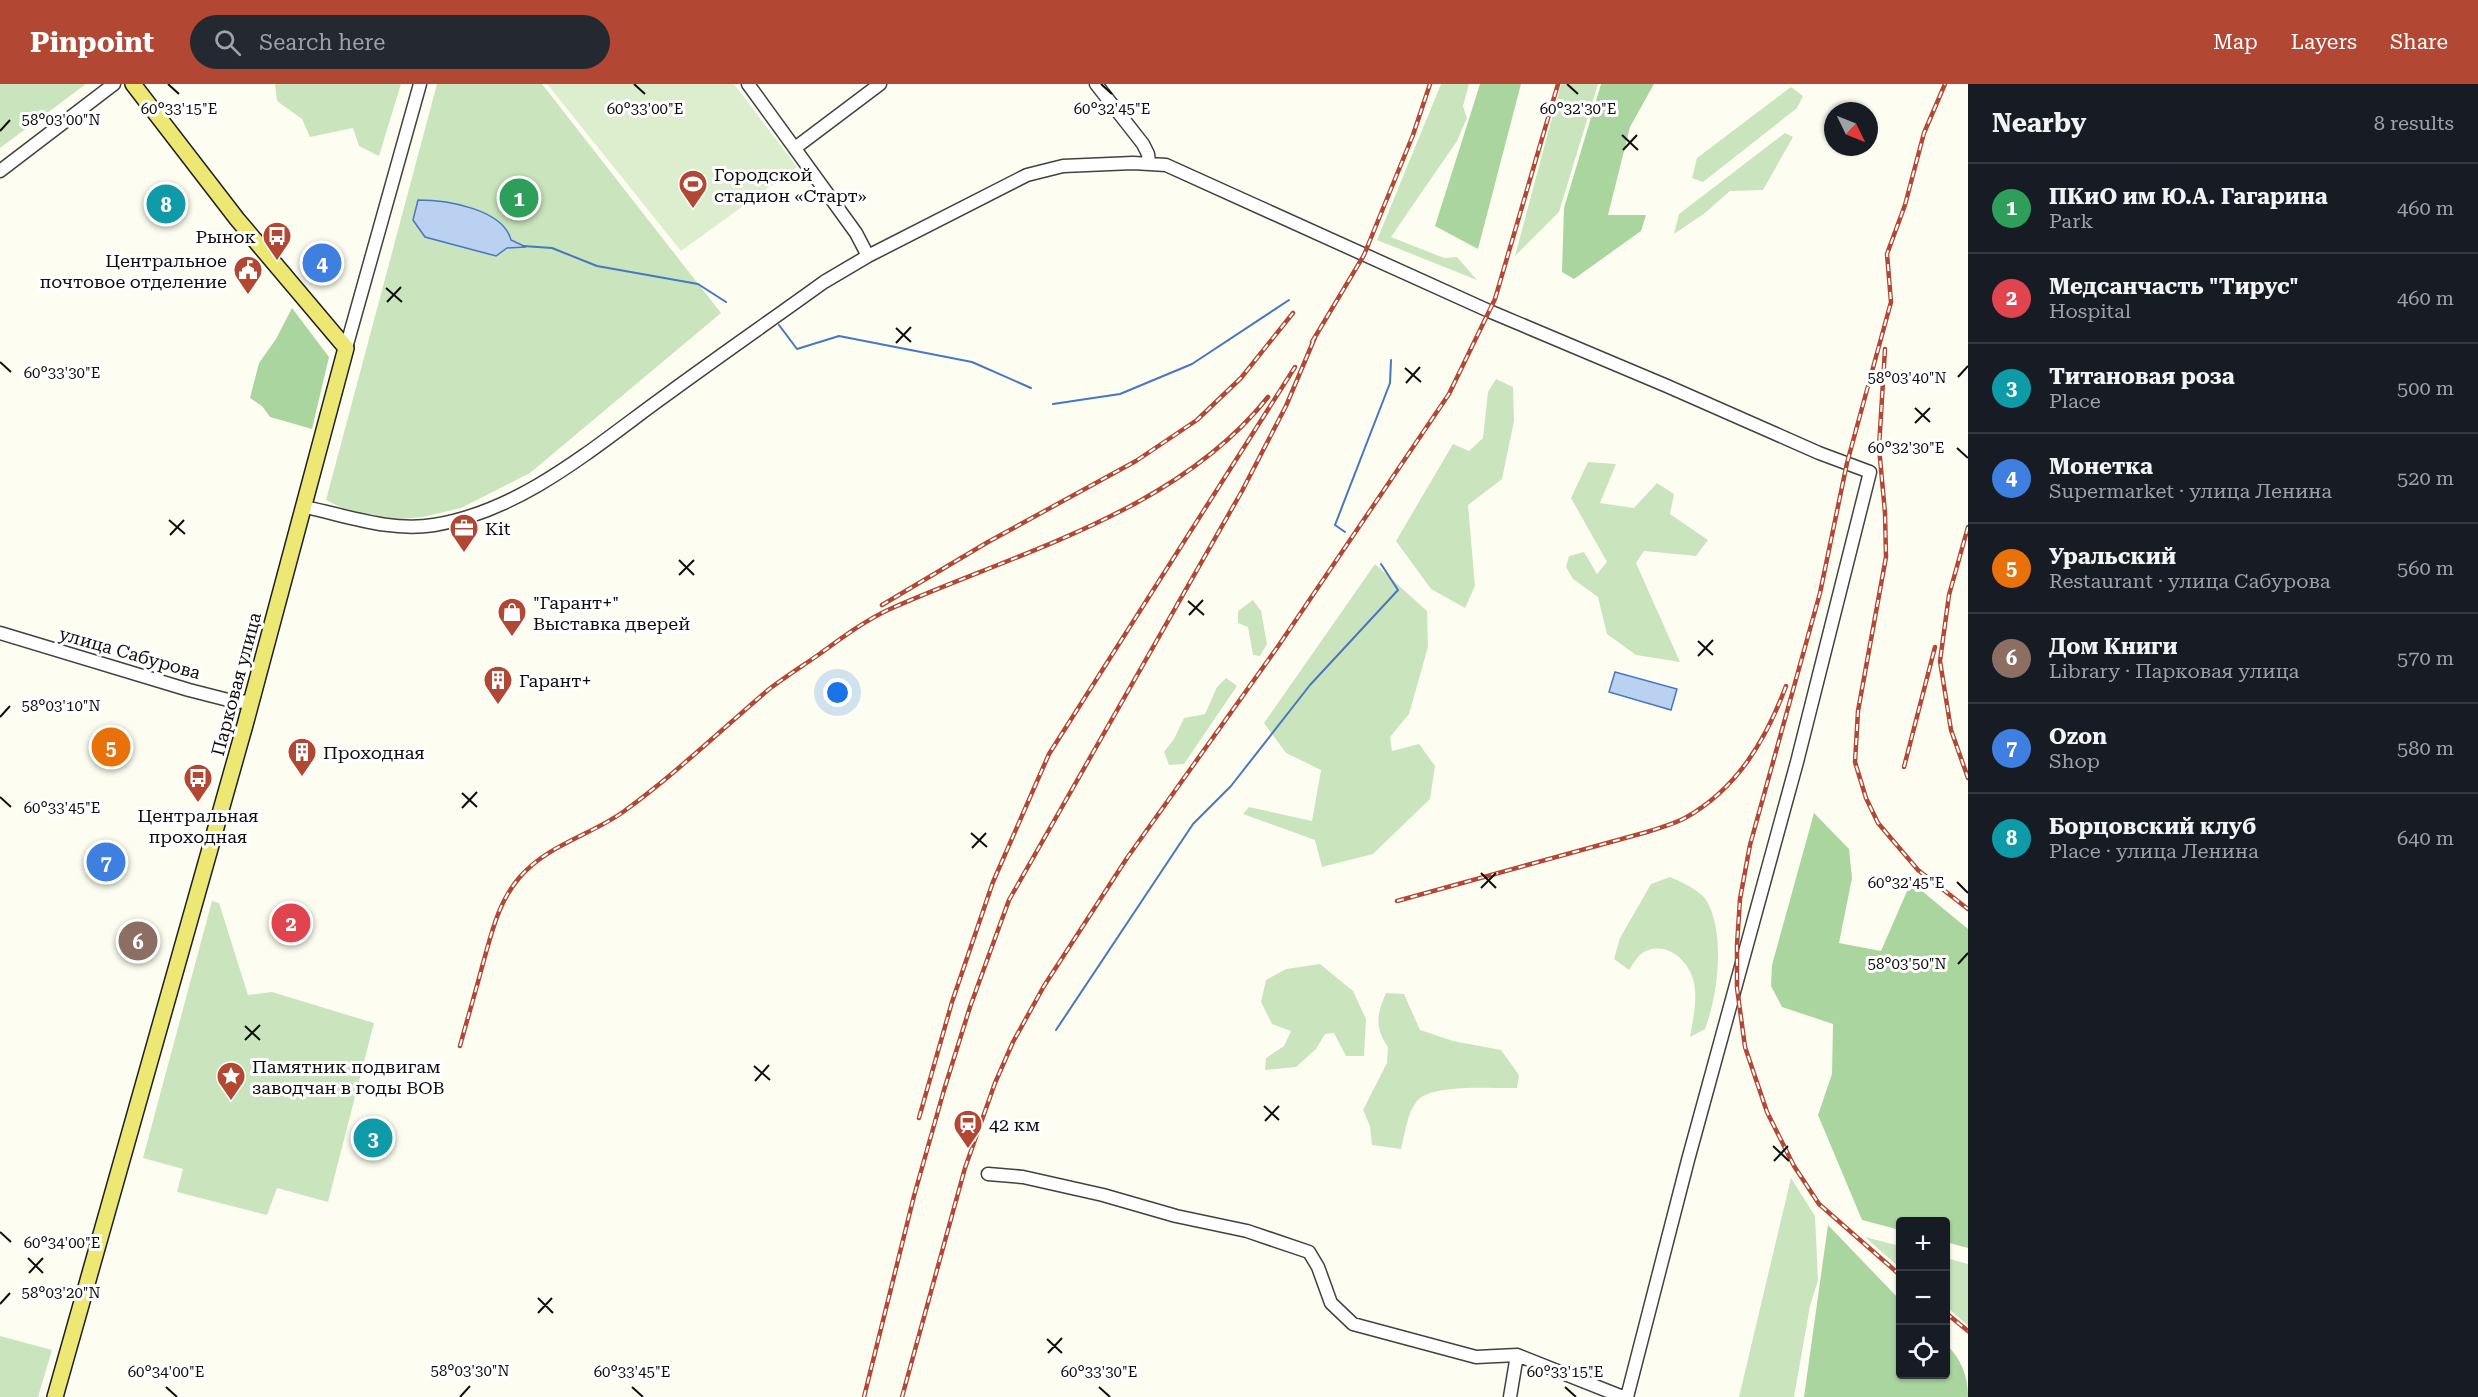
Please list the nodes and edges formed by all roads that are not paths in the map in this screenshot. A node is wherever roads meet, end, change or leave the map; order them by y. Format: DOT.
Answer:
graph roads {
  1 [pos="114,84"];
  2 [pos="133,84"];
  3 [pos="420,84"];
  4 [pos="748,84"];
  5 [pos="880,84"];
  6 [pos="1096,84"];
  7 [pos="795,148"];
  8 [pos="1149,163"];
  9 [pos="0,171"];
  10 [pos="868,256"];
  11 [pos="346,348"];
  12 [pos="305,507"];
  13 [pos="0,633"];
  14 [pos="251,701"];
  15 [pos="988,1174"];
  16 [pos="1517,1355"];
  17 [pos="55,1397"];
  18 [pos="1510,1397"];
  19 [pos="1625,1397"];
  1 -- 9 [label="street"];
  2 -- 11 [label="main road"];
  3 -- 11 [label="street, Парковая улица"];
  4 -- 7 [label="street"];
  5 -- 7 [label="street"];
  6 -- 8 [label="street"];
  7 -- 10 [label="street"];
  8 -- 10 [label="street"];
  8 -- 19 [label="street"];
  10 -- 12 [label="street"];
  11 -- 12 [label="main road, Парковая улица"];
  12 -- 14 [label="main road, Парковая улица"];
  13 -- 14 [label="street, улица Сабурова"];
  14 -- 17 [label="main road, Парковая улица"];
  15 -- 16 [label="street"];
  16 -- 18 [label="street"];
  16 -- 19 [label="street"];
}
